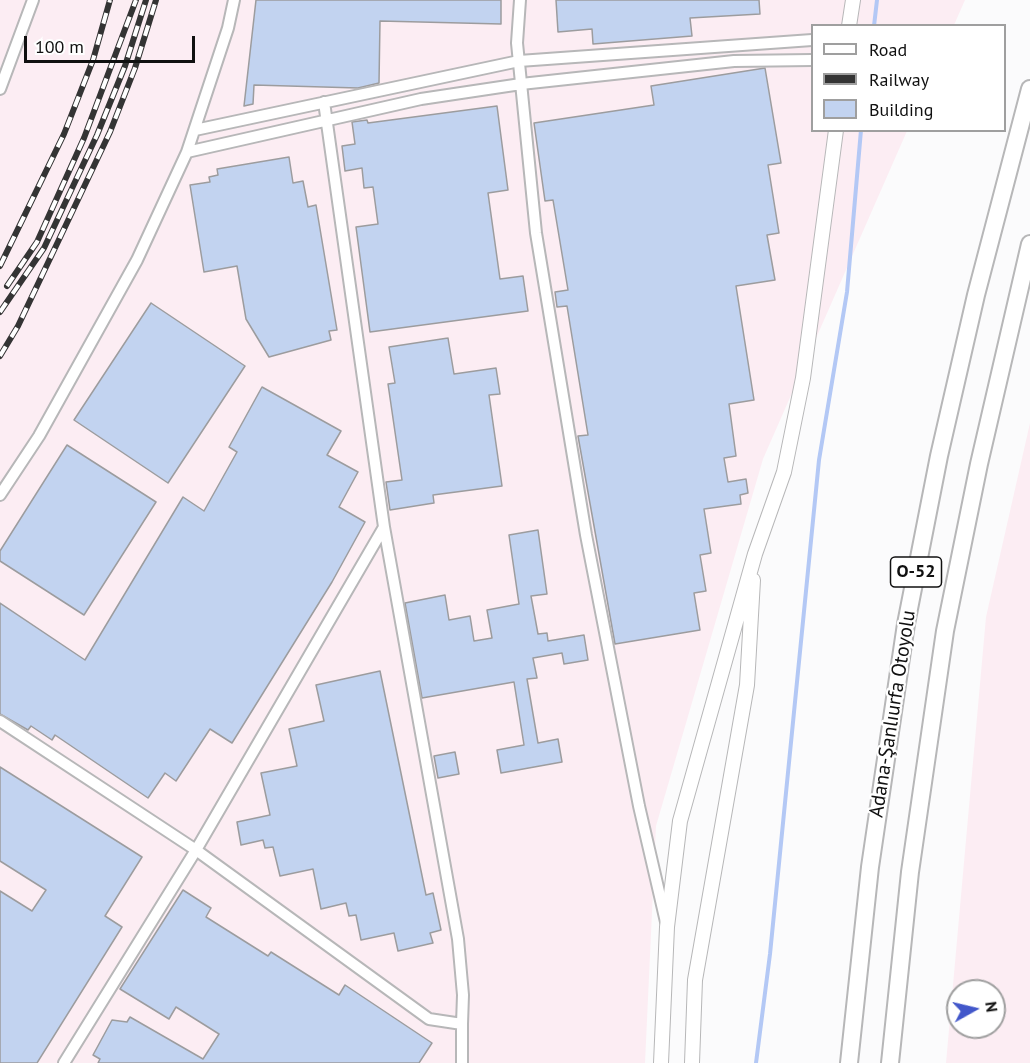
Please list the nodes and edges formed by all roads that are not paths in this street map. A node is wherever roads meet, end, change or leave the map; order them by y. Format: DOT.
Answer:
graph roads {
  1 [pos="33,0"];
  2 [pos="234,0"];
  3 [pos="520,0"];
  4 [pos="853,0"];
  5 [pos="849,24"];
  6 [pos="811,40"];
  7 [pos="811,60"];
  8 [pos="519,61"];
  9 [pos="521,84"];
  10 [pos="0,89"];
  11 [pos="1030,89"];
  12 [pos="324,102"];
  13 [pos="326,119"];
  14 [pos="195,130"];
  15 [pos="836,132"];
  16 [pos="187,152"];
  17 [pos="1030,244"];
  18 [pos="0,495"];
  19 [pos="384,527"];
  20 [pos="754,554"];
  21 [pos="0,721"];
  22 [pos="196,850"];
  23 [pos="667,927"];
  24 [pos="462,1024"];
  25 [pos="64,1063"];
  26 [pos="462,1063"];
  27 [pos="661,1063"];
  28 [pos="692,1063"];
  29 [pos="849,1063"];
  30 [pos="890,1063"];
  1 -- 10 [label="street"];
  2 -- 14 [label="street"];
  3 -- 8 [label="street"];
  4 -- 5 [label="main road"];
  6 -- 8 [label="street"];
  7 -- 9 [label="street"];
  8 -- 9 [label="street"];
  8 -- 12 [label="street"];
  9 -- 13 [label="street"];
  9 -- 23 [label="street"];
  11 -- 29 [label="highway, Adana-Şanlıurfa Otoyolu / O-52"];
  12 -- 13 [label="street"];
  12 -- 14 [label="street"];
  13 -- 16 [label="street"];
  13 -- 19 [label="street"];
  14 -- 16 [label="street"];
  15 -- 20 [label="main road"];
  16 -- 18 [label="street"];
  17 -- 30 [label="highway, Adana-Şanlıurfa Otoyolu / O-52"];
  19 -- 22 [label="street"];
  19 -- 24 [label="street"];
  20 -- 23 [label="main road"];
  20 -- 28 [label="main road"];
  21 -- 22 [label="street"];
  22 -- 24 [label="street"];
  22 -- 25 [label="street"];
  23 -- 27 [label="main road"];
  24 -- 26 [label="street"];
}
